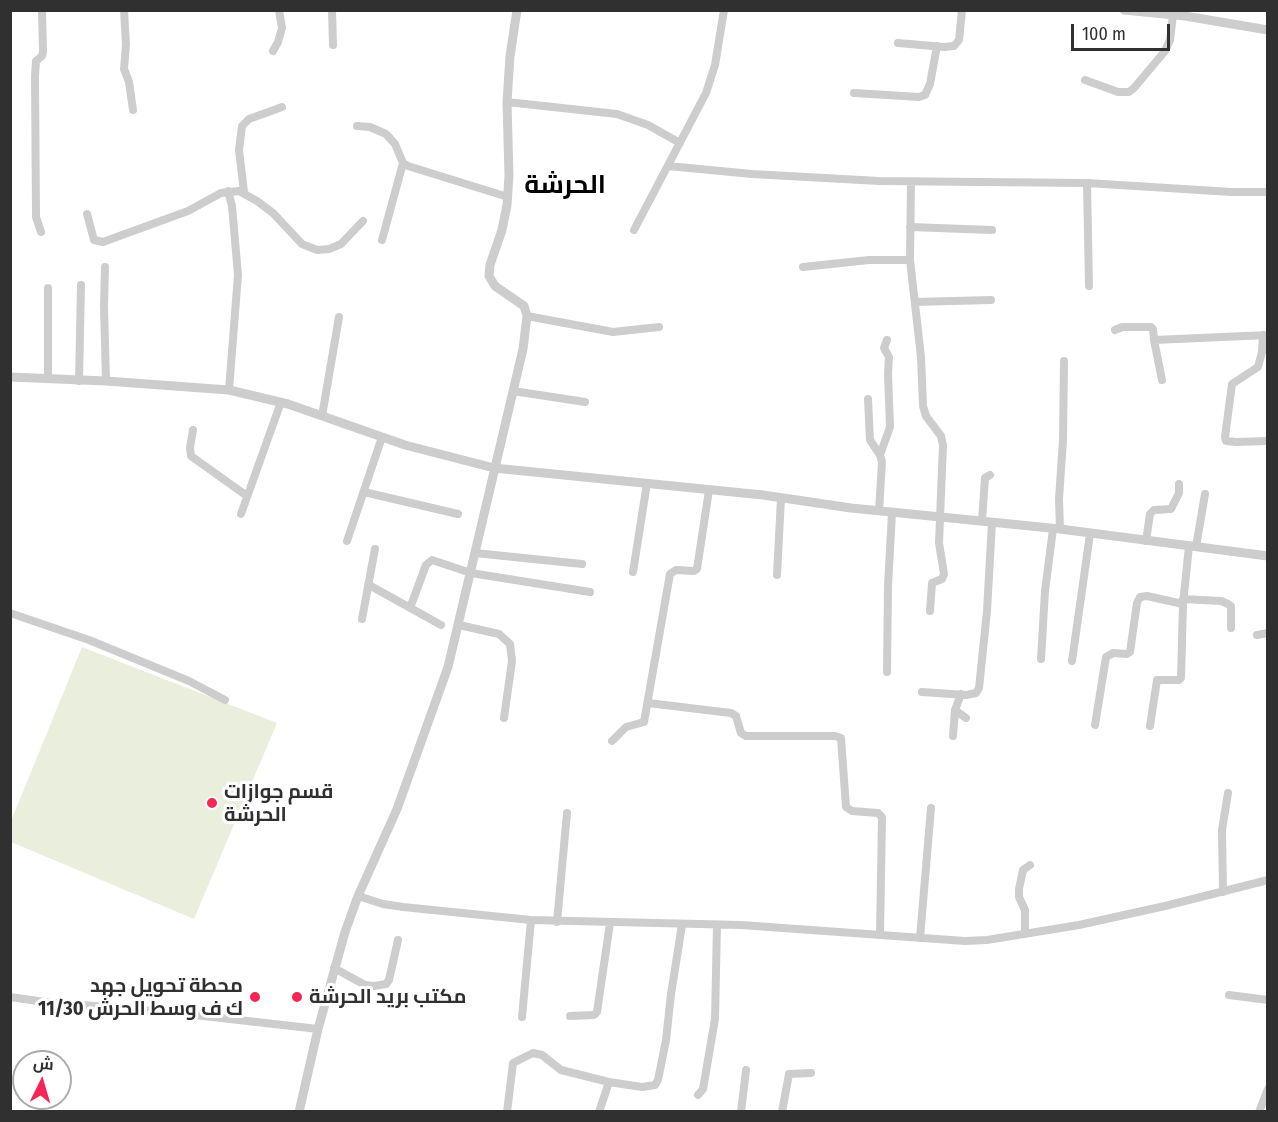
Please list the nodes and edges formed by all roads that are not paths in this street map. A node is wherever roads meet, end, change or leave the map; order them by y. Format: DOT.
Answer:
graph roads {
  1 [pos="42,10"];
  2 [pos="124,10"];
  3 [pos="279,10"];
  4 [pos="332,10"];
  5 [pos="518,10"];
  6 [pos="724,10"];
  7 [pos="962,10"];
  8 [pos="1124,10"];
  9 [pos="1173,15"];
  10 [pos="1268,30"];
  11 [pos="898,43"];
  12 [pos="333,45"];
  13 [pos="937,46"];
  14 [pos="273,51"];
  15 [pos="1085,80"];
  16 [pos="854,93"];
  17 [pos="507,102"];
  18 [pos="282,107"];
  19 [pos="133,110"];
  20 [pos="357,126"];
  21 [pos="680,143"];
  22 [pos="403,163"];
  23 [pos="668,166"];
  24 [pos="911,182"];
  25 [pos="1087,183"];
  26 [pos="228,191"];
  27 [pos="244,192"];
  28 [pos="1268,192"];
  29 [pos="508,197"];
  30 [pos="87,214"];
  31 [pos="363,221"];
  32 [pos="910,227"];
  33 [pos="992,230"];
  34 [pos="634,231"];
  35 [pos="41,232"];
  36 [pos="382,240"];
  37 [pos="910,260"];
  38 [pos="105,267"];
  39 [pos="803,267"];
  40 [pos="81,285"];
  41 [pos="1089,286"];
  42 [pos="48,288"];
  43 [pos="991,300"];
  44 [pos="915,302"];
  45 [pos="527,316"];
  46 [pos="339,317"];
  47 [pos="659,327"];
  48 [pos="1115,330"];
  49 [pos="1265,335"];
  50 [pos="1154,339"];
  51 [pos="887,340"];
  52 [pos="1064,361"];
  53 [pos="10,377"];
  54 [pos="48,379"];
  55 [pos="1162,380"];
  56 [pos="79,381"];
  57 [pos="106,381"];
  58 [pos="229,390"];
  59 [pos="513,391"];
  60 [pos="868,399"];
  61 [pos="281,402"];
  62 [pos="585,402"];
  63 [pos="322,416"];
  64 [pos="193,430"];
  65 [pos="382,437"];
  66 [pos="1268,441"];
  67 [pos="880,455"];
  68 [pos="494,468"];
  69 [pos="990,475"];
  70 [pos="647,483"];
  71 [pos="1179,484"];
  72 [pos="709,490"];
  73 [pos="364,492"];
  74 [pos="1205,494"];
  75 [pos="247,496"];
  76 [pos="781,498"];
  77 [pos="879,511"];
  78 [pos="892,513"];
  79 [pos="241,514"];
  80 [pos="458,514"];
  81 [pos="940,518"];
  82 [pos="982,521"];
  83 [pos="992,523"];
  84 [pos="1056,529"];
  85 [pos="1090,534"];
  86 [pos="347,541"];
  87 [pos="1146,541"];
  88 [pos="1192,547"];
  89 [pos="375,549"];
  90 [pos="476,553"];
  91 [pos="1268,556"];
  92 [pos="582,564"];
  93 [pos="633,572"];
  94 [pos="471,573"];
  95 [pos="777,574"];
  96 [pos="369,585"];
  97 [pos="590,592"];
  98 [pos="1183,601"];
  99 [pos="411,608"];
  100 [pos="930,611"];
  101 [pos="10,612"];
  102 [pos="362,619"];
  103 [pos="441,625"];
  104 [pos="459,625"];
  105 [pos="1231,628"];
  106 [pos="1268,633"];
  107 [pos="1257,635"];
  108 [pos="1041,660"];
  109 [pos="1072,662"];
  110 [pos="887,672"];
  111 [pos="922,692"];
  112 [pos="961,694"];
  113 [pos="225,700"];
  114 [pos="648,703"];
  115 [pos="955,710"];
  116 [pos="504,718"];
  117 [pos="966,718"];
  118 [pos="1095,725"];
  119 [pos="1150,726"];
  120 [pos="953,736"];
  121 [pos="612,741"];
  122 [pos="1228,793"];
  123 [pos="931,808"];
  124 [pos="567,813"];
  125 [pos="1030,865"];
  126 [pos="1268,880"];
  127 [pos="1222,892"];
  128 [pos="358,896"];
  129 [pos="531,920"];
  130 [pos="558,922"];
  131 [pos="610,923"];
  132 [pos="682,925"];
  133 [pos="717,925"];
  134 [pos="1025,934"];
  135 [pos="880,935"];
  136 [pos="920,938"];
  137 [pos="398,939"];
  138 [pos="334,968"];
  139 [pos="1229,995"];
  140 [pos="10,998"];
  141 [pos="1268,1000"];
  142 [pos="570,1016"];
  143 [pos="522,1017"];
  144 [pos="318,1029"];
  145 [pos="747,1070"];
  146 [pos="811,1073"];
  147 [pos="609,1082"];
  148 [pos="1268,1089"];
  149 [pos="698,1095"];
  150 [pos="299,1112"];
  151 [pos="507,1112"];
  152 [pos="599,1112"];
  153 [pos="741,1112"];
  154 [pos="782,1112"];
  155 [pos="1259,1112"];
  1 -- 35 [label="street"];
  2 -- 19 [label="street"];
  3 -- 14 [label="street"];
  4 -- 12 [label="street"];
  5 -- 17 [label="street"];
  6 -- 21 [label="street"];
  7 -- 13 [label="street"];
  8 -- 9 [label="street"];
  9 -- 10 [label="street"];
  9 -- 15 [label="street"];
  11 -- 13 [label="street"];
  13 -- 16 [label="street"];
  17 -- 21 [label="street"];
  17 -- 29 [label="street"];
  18 -- 27 [label="street"];
  20 -- 22 [label="street"];
  21 -- 23 [label="street"];
  22 -- 29 [label="street"];
  22 -- 36 [label="street"];
  23 -- 24 [label="street"];
  23 -- 34 [label="street"];
  24 -- 25 [label="street"];
  24 -- 32 [label="street"];
  25 -- 28 [label="street"];
  25 -- 41 [label="street"];
  26 -- 27 [label="street"];
  26 -- 30 [label="street"];
  26 -- 58 [label="street"];
  27 -- 31 [label="street"];
  29 -- 45 [label="street"];
  32 -- 33 [label="street"];
  32 -- 37 [label="street"];
  37 -- 39 [label="street"];
  37 -- 44 [label="street"];
  38 -- 57 [label="street"];
  40 -- 56 [label="street"];
  42 -- 54 [label="street"];
  43 -- 44 [label="street"];
  44 -- 81 [label="street"];
  45 -- 47 [label="street"];
  45 -- 59 [label="street"];
  46 -- 63 [label="street"];
  48 -- 50 [label="street"];
  49 -- 50 [label="street"];
  49 -- 66 [label="street"];
  50 -- 55 [label="street"];
  51 -- 67 [label="street"];
  52 -- 84 [label="street"];
  53 -- 54 [label="street"];
  54 -- 56 [label="street"];
  56 -- 57 [label="street"];
  57 -- 58 [label="street"];
  58 -- 61 [label="street"];
  59 -- 62 [label="street"];
  59 -- 68 [label="street"];
  60 -- 67 [label="street"];
  61 -- 63 [label="street"];
  61 -- 75 [label="street"];
  63 -- 65 [label="street"];
  64 -- 75 [label="street"];
  65 -- 68 [label="street"];
  65 -- 73 [label="street"];
  67 -- 77 [label="street"];
  68 -- 70 [label="street"];
  68 -- 90 [label="street"];
  69 -- 82 [label="street"];
  70 -- 72 [label="street"];
  70 -- 93 [label="street"];
  71 -- 87 [label="street"];
  72 -- 76 [label="street"];
  72 -- 114 [label="street"];
  73 -- 80 [label="street"];
  73 -- 86 [label="street"];
  74 -- 88 [label="street"];
  75 -- 79 [label="street"];
  76 -- 77 [label="street"];
  76 -- 95 [label="street"];
  77 -- 78 [label="street"];
  78 -- 81 [label="street"];
  78 -- 110 [label="street"];
  81 -- 82 [label="street"];
  81 -- 100 [label="street"];
  82 -- 83 [label="street"];
  83 -- 84 [label="street"];
  83 -- 112 [label="street"];
  84 -- 85 [label="street"];
  84 -- 108 [label="street"];
  85 -- 87 [label="street"];
  85 -- 109 [label="street"];
  87 -- 88 [label="street"];
  88 -- 91 [label="street"];
  88 -- 98 [label="street"];
  89 -- 96 [label="street"];
  90 -- 92 [label="street"];
  90 -- 94 [label="street"];
  94 -- 97 [label="street"];
  94 -- 99 [label="street"];
  94 -- 104 [label="street"];
  96 -- 99 [label="street"];
  96 -- 102 [label="street"];
  98 -- 105 [label="street"];
  98 -- 118 [label="street"];
  98 -- 119 [label="street"];
  99 -- 103 [label="street"];
  101 -- 113 [label="street"];
  104 -- 116 [label="street"];
  104 -- 128 [label="street"];
  106 -- 107 [label="street"];
  111 -- 112 [label="street"];
  112 -- 115 [label="street"];
  114 -- 121 [label="street"];
  114 -- 135 [label="street"];
  115 -- 117 [label="street"];
  115 -- 120 [label="street"];
  122 -- 127 [label="street"];
  123 -- 136 [label="street"];
  124 -- 130 [label="street"];
  125 -- 134 [label="street"];
  126 -- 127 [label="street"];
  127 -- 134 [label="street"];
  128 -- 129 [label="street"];
  128 -- 138 [label="street"];
  129 -- 130 [label="street"];
  129 -- 143 [label="street"];
  130 -- 131 [label="street"];
  131 -- 132 [label="street"];
  131 -- 142 [label="street"];
  132 -- 133 [label="street"];
  132 -- 147 [label="street"];
  133 -- 135 [label="street"];
  133 -- 149 [label="street"];
  134 -- 136 [label="street"];
  135 -- 136 [label="street"];
  137 -- 138 [label="street"];
  138 -- 144 [label="street"];
  139 -- 141 [label="street"];
  140 -- 144 [label="street"];
  144 -- 150 [label="street"];
  145 -- 153 [label="street"];
  146 -- 154 [label="street"];
  147 -- 151 [label="street"];
  147 -- 152 [label="street"];
  148 -- 155 [label="street"];
}
